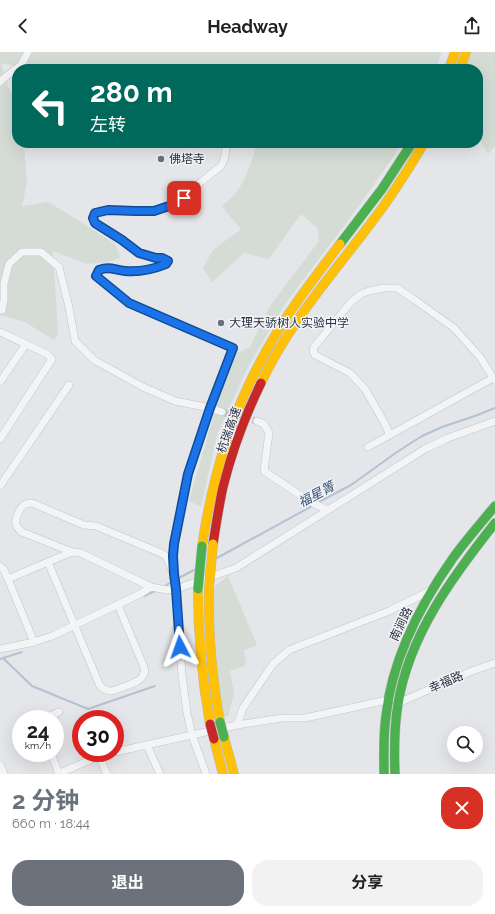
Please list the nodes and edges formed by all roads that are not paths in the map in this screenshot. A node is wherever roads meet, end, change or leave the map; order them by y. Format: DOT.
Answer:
graph roads {
  1 [pos="28,52"];
  2 [pos="455,52"];
  3 [pos="466,52"];
  4 [pos="22,64"];
  5 [pos="450,64"];
  6 [pos="462,64"];
  7 [pos="12,72"];
  8 [pos="0,82"];
  9 [pos="226,148"];
  10 [pos="409,148"];
  11 [pos="421,148"];
  12 [pos="0,310"];
  13 [pos="0,332"];
  14 [pos="26,344"];
  15 [pos="494,377"];
  16 [pos="0,382"];
  17 [pos="69,385"];
  18 [pos="210,408"];
  19 [pos="222,412"];
  20 [pos="257,421"];
  21 [pos="495,421"];
  22 [pos="390,435"];
  23 [pos="0,440"];
  24 [pos="368,447"];
  25 [pos="0,486"];
  26 [pos="495,506"];
  27 [pos="323,509"];
  28 [pos="495,523"];
  29 [pos="72,552"];
  30 [pos="48,562"];
  31 [pos="0,566"];
  32 [pos="174,574"];
  33 [pos="8,579"];
  34 [pos="151,587"];
  35 [pos="176,587"];
  36 [pos="432,590"];
  37 [pos="118,605"];
  38 [pos="75,626"];
  39 [pos="34,642"];
  40 [pos="0,649"];
  41 [pos="495,663"];
  42 [pos="387,700"];
  43 [pos="398,703"];
  44 [pos="236,725"];
  45 [pos="192,735"];
  46 [pos="147,745"];
  47 [pos="124,750"];
  48 [pos="54,762"];
  49 [pos="88,762"];
  50 [pos="102,762"];
  51 [pos="0,765"];
  52 [pos="71,772"];
  53 [pos="4,774"];
  54 [pos="59,774"];
  55 [pos="107,774"];
  56 [pos="160,774"];
  57 [pos="206,774"];
  58 [pos="223,774"];
  59 [pos="234,774"];
  60 [pos="384,774"];
  61 [pos="395,774"];
  1 -- 4 [label="street"];
  2 -- 5 [label="highway"];
  3 -- 6 [label="highway"];
  7 -- 8 [label="street"];
  9 -- 18 [label="street"];
  10 -- 58 [label="highway, 杭瑞高速, bridge"];
  11 -- 59 [label="highway, 杭瑞高速, bridge"];
  12 -- 18 [label="street"];
  13 -- 14 [label="street"];
  14 -- 16 [label="street"];
  14 -- 23 [label="street"];
  15 -- 22 [label="street"];
  15 -- 22 [label="street"];
  17 -- 25 [label="street"];
  18 -- 19 [label="street"];
  18 -- 32 [label="street"];
  20 -- 27 [label="street"];
  21 -- 27 [label="street"];
  22 -- 24 [label="street"];
  26 -- 36 [label="highway, 南涧路"];
  27 -- 35 [label="street"];
  28 -- 43 [label="highway, 南涧路"];
  29 -- 30 [label="street"];
  29 -- 32 [label="street"];
  29 -- 34 [label="street"];
  30 -- 33 [label="street"];
  30 -- 38 [label="street"];
  31 -- 33 [label="street"];
  32 -- 35 [label="street"];
  33 -- 39 [label="street"];
  34 -- 35 [label="street"];
  34 -- 37 [label="street"];
  35 -- 45 [label="street"];
  36 -- 42 [label="highway, 南涧路"];
  36 -- 44 [label="street"];
  37 -- 38 [label="street"];
  37 -- 38 [label="street"];
  38 -- 39 [label="street"];
  39 -- 40 [label="street"];
  41 -- 43 [label="street, 幸福路"];
  42 -- 44 [label="street"];
  42 -- 60 [label="highway, 南涧路"];
  43 -- 61 [label="highway, 南涧路"];
  44 -- 45 [label="street"];
  45 -- 46 [label="street"];
  45 -- 57 [label="street"];
  46 -- 47 [label="street"];
  46 -- 56 [label="street"];
  48 -- 54 [label="street"];
  49 -- 52 [label="street"];
  50 -- 55 [label="street"];
  51 -- 53 [label="street"];
  52 -- 54 [label="street"];
}
